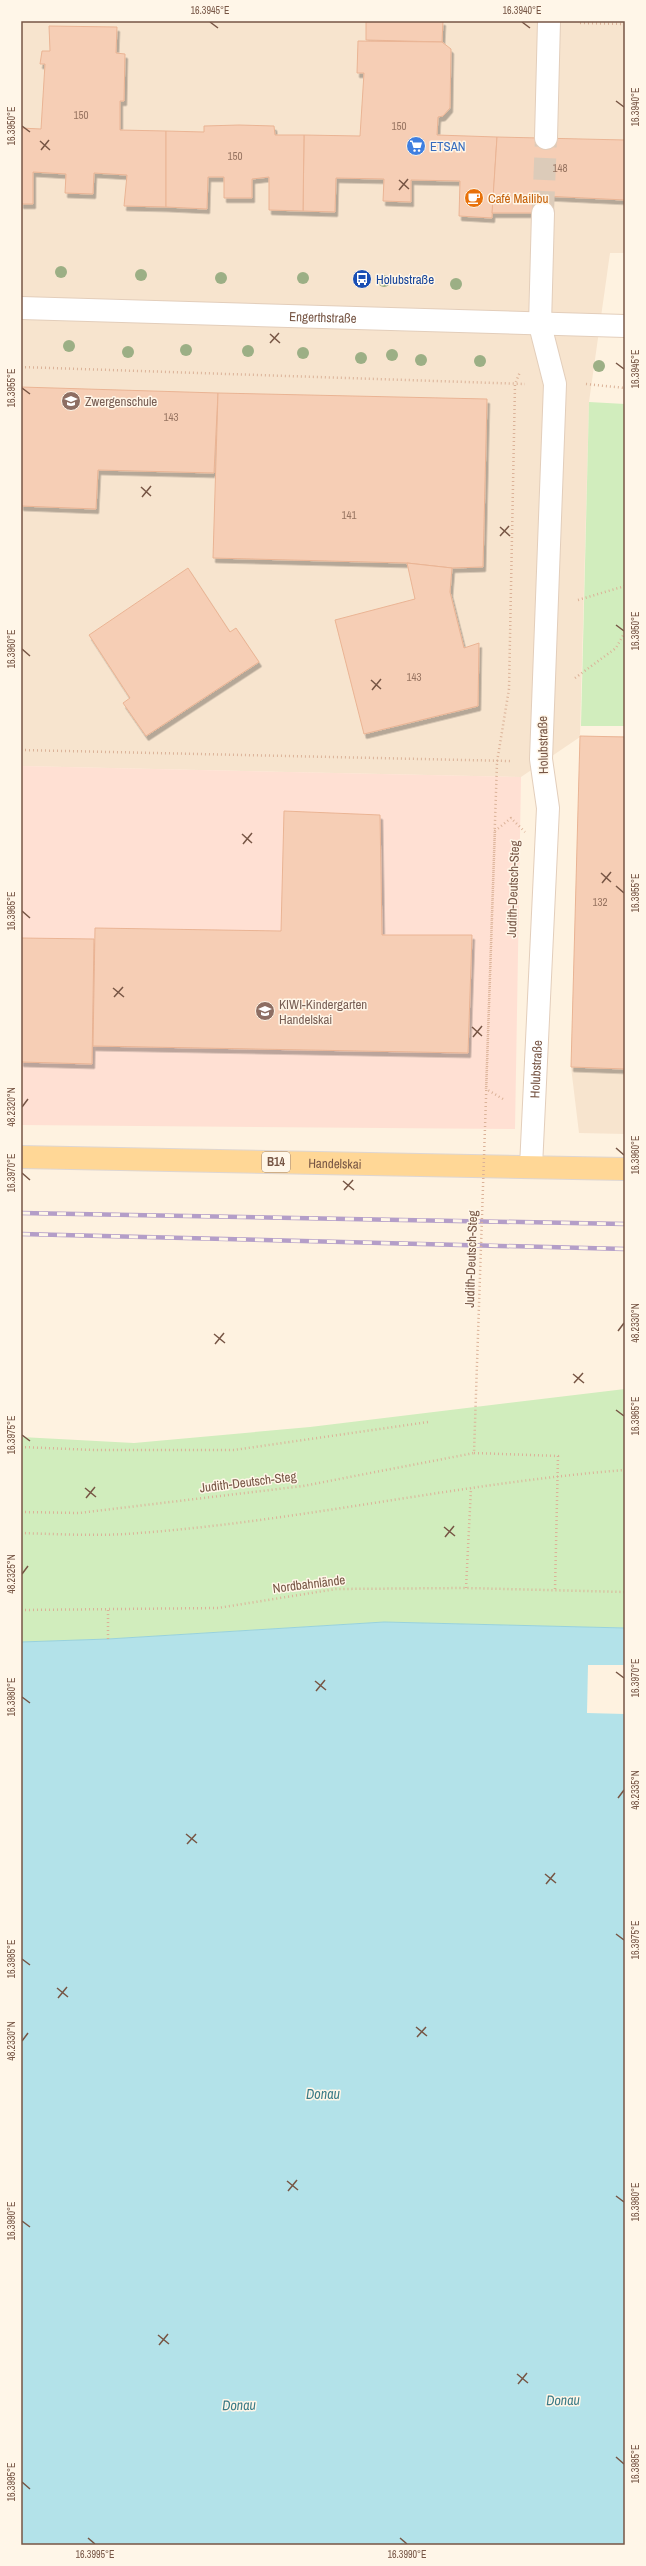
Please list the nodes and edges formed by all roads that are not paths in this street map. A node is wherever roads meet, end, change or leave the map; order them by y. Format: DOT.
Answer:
graph roads {
  1 [pos="549,22"];
  2 [pos="546,138"];
  3 [pos="543,214"];
  4 [pos="21,308"];
  5 [pos="540,324"];
  6 [pos="625,326"];
  7 [pos="21,1157"];
  8 [pos="531,1167"];
  9 [pos="625,1169"];
  1 -- 2 [label="street"];
  3 -- 5 [label="street, Holubstraße"];
  4 -- 5 [label="street, Engerthstraße"];
  5 -- 6 [label="street, Engerthstraße"];
  5 -- 8 [label="street, Holubstraße"];
  7 -- 8 [label="main road, Handelskai / B14"];
  8 -- 9 [label="main road, Handelskai / B14"];
}
